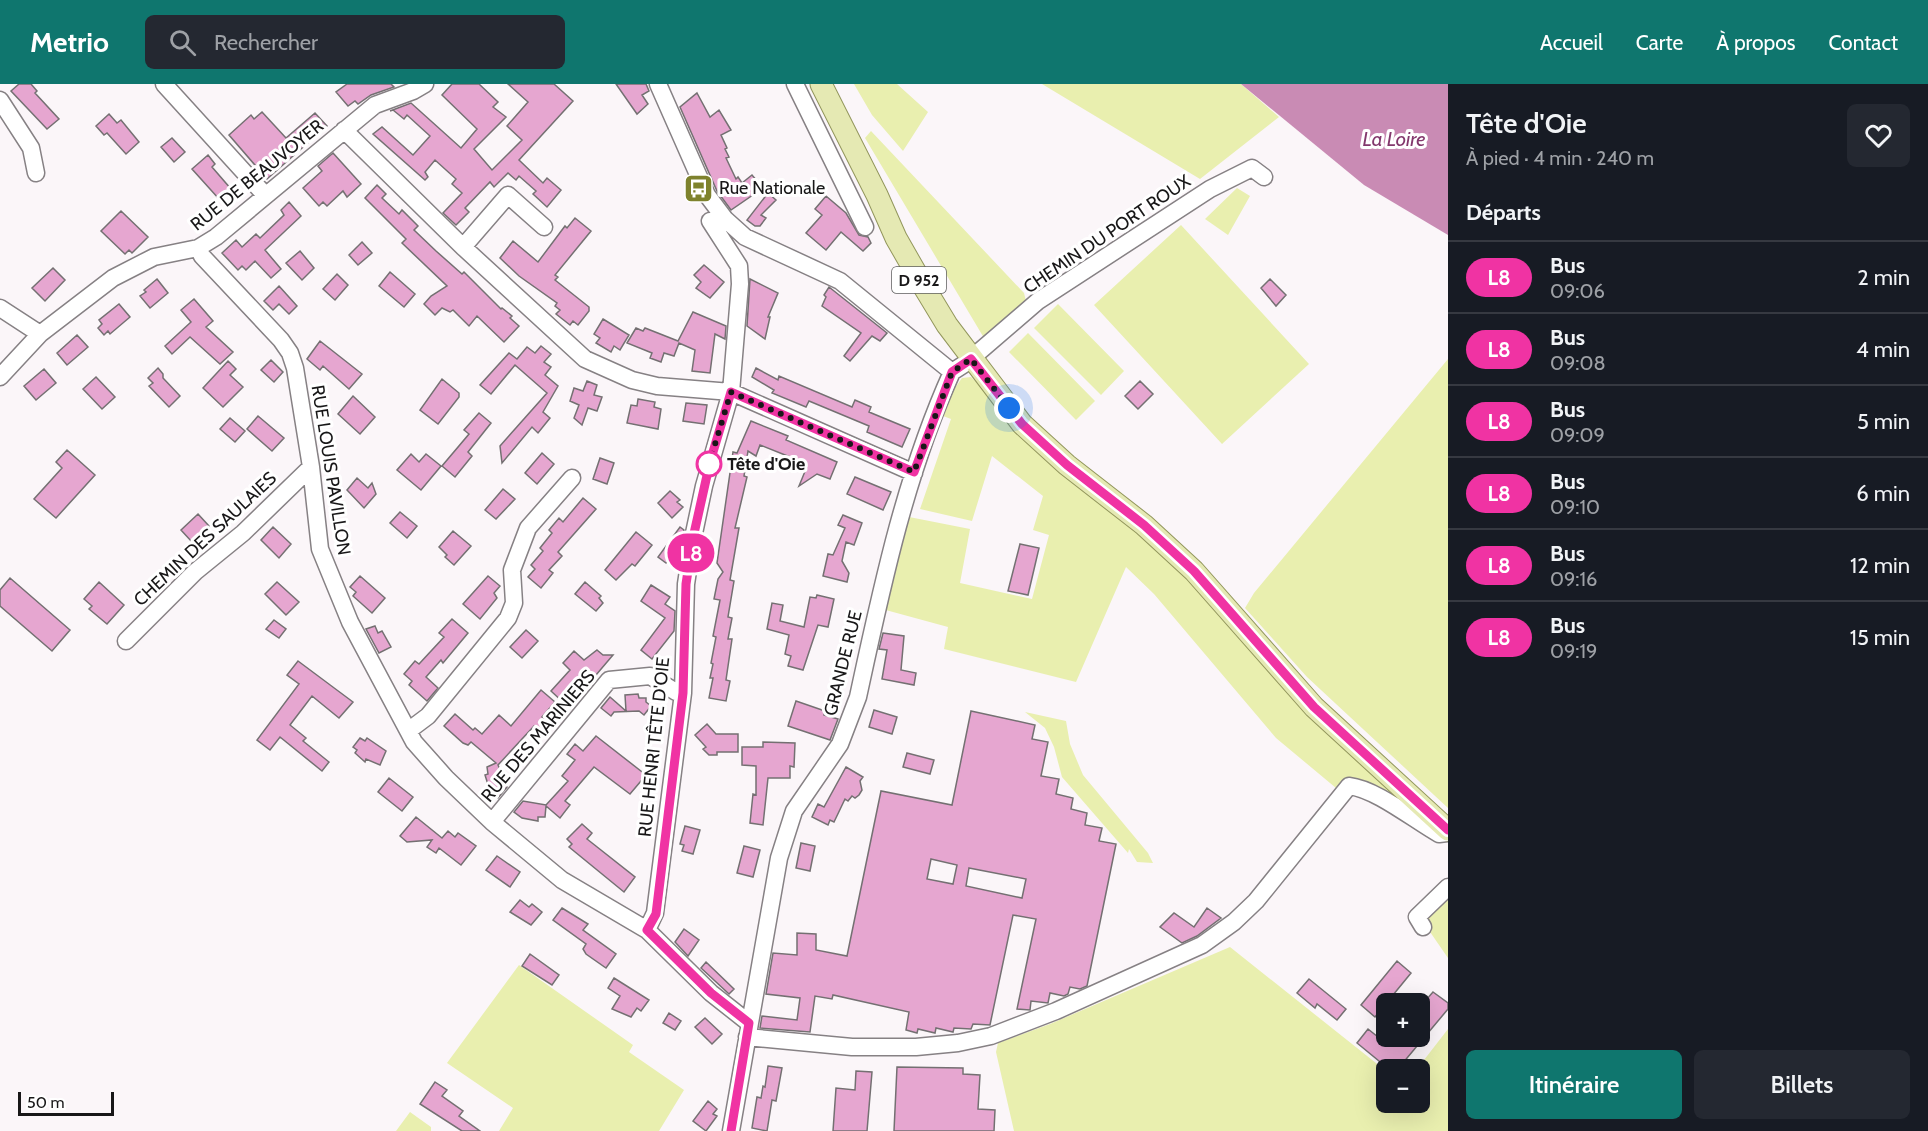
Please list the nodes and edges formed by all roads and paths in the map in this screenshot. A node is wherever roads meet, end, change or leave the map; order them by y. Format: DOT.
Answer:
graph roads {
  1 [pos="164,84"];
  2 [pos="425,84"];
  3 [pos="658,84"];
  4 [pos="795,84"];
  5 [pos="821,84"];
  6 [pos="0,100"];
  7 [pos="344,130"];
  8 [pos="36,173"];
  9 [pos="1264,177"];
  10 [pos="265,195"];
  11 [pos="710,220"];
  12 [pos="544,227"];
  13 [pos="865,227"];
  14 [pos="463,247"];
  15 [pos="198,248"];
  16 [pos="0,308"];
  17 [pos="40,334"];
  18 [pos="975,356"];
  19 [pos="952,372"];
  20 [pos="0,377"];
  21 [pos="731,392"];
  22 [pos="311,467"];
  23 [pos="914,472"];
  24 [pos="572,478"];
  25 [pos="126,641"];
  26 [pos="683,693"];
  27 [pos="408,731"];
  28 [pos="492,822"];
  29 [pos="1448,832"];
  30 [pos="1448,887"];
  31 [pos="1423,927"];
  32 [pos="647,930"];
  33 [pos="748,1030"];
  34 [pos="731,1131"];
  1 -- 10 [label="street"];
  2 -- 7 [label="street, RUE DE BEAUVOYER"];
  3 -- 19 [label="street"];
  4 -- 13 [label="street"];
  5 -- 18 [label="main road, D 952"];
  6 -- 8 [label="street"];
  7 -- 10 [label="street, RUE DE BEAUVOYER"];
  7 -- 14 [label="street"];
  9 -- 18 [label="street, CHEMIN DU PORT ROUX"];
  10 -- 15 [label="street, RUE DE BEAUVOYER"];
  11 -- 21 [label="street, RUE HENRI TÊTE D'OIE"];
  12 -- 14 [label="street"];
  14 -- 21 [label="street"];
  15 -- 17 [label="street, RUE DE BEAUVOYER"];
  15 -- 22 [label="street, RUE LOUIS PAVILLON"];
  16 -- 17 [label="street"];
  17 -- 20 [label="street, RUE DE BEAUVOYER"];
  18 -- 19 [label="street"];
  18 -- 29 [label="main road, D 952"];
  19 -- 23 [label="street, GRANDE RUE"];
  21 -- 23 [label="street"];
  21 -- 26 [label="street, RUE HENRI TÊTE D'OIE"];
  22 -- 25 [label="street, CHEMIN DES SAULAIES"];
  22 -- 27 [label="street, RUE LOUIS PAVILLON"];
  23 -- 33 [label="street, GRANDE RUE"];
  24 -- 27 [label="street"];
  26 -- 28 [label="street, RUE DES MARINIERS"];
  26 -- 32 [label="street, RUE HENRI TÊTE D'OIE"];
  27 -- 28 [label="street, RUE LOUIS PAVILLON"];
  28 -- 32 [label="street, RUE LOUIS PAVILLON"];
  29 -- 33 [label="street"];
  30 -- 31 [label="street"];
  32 -- 33 [label="street, RUE LOUIS PAVILLON"];
  33 -- 34 [label="street, GRANDE RUE"];
}
